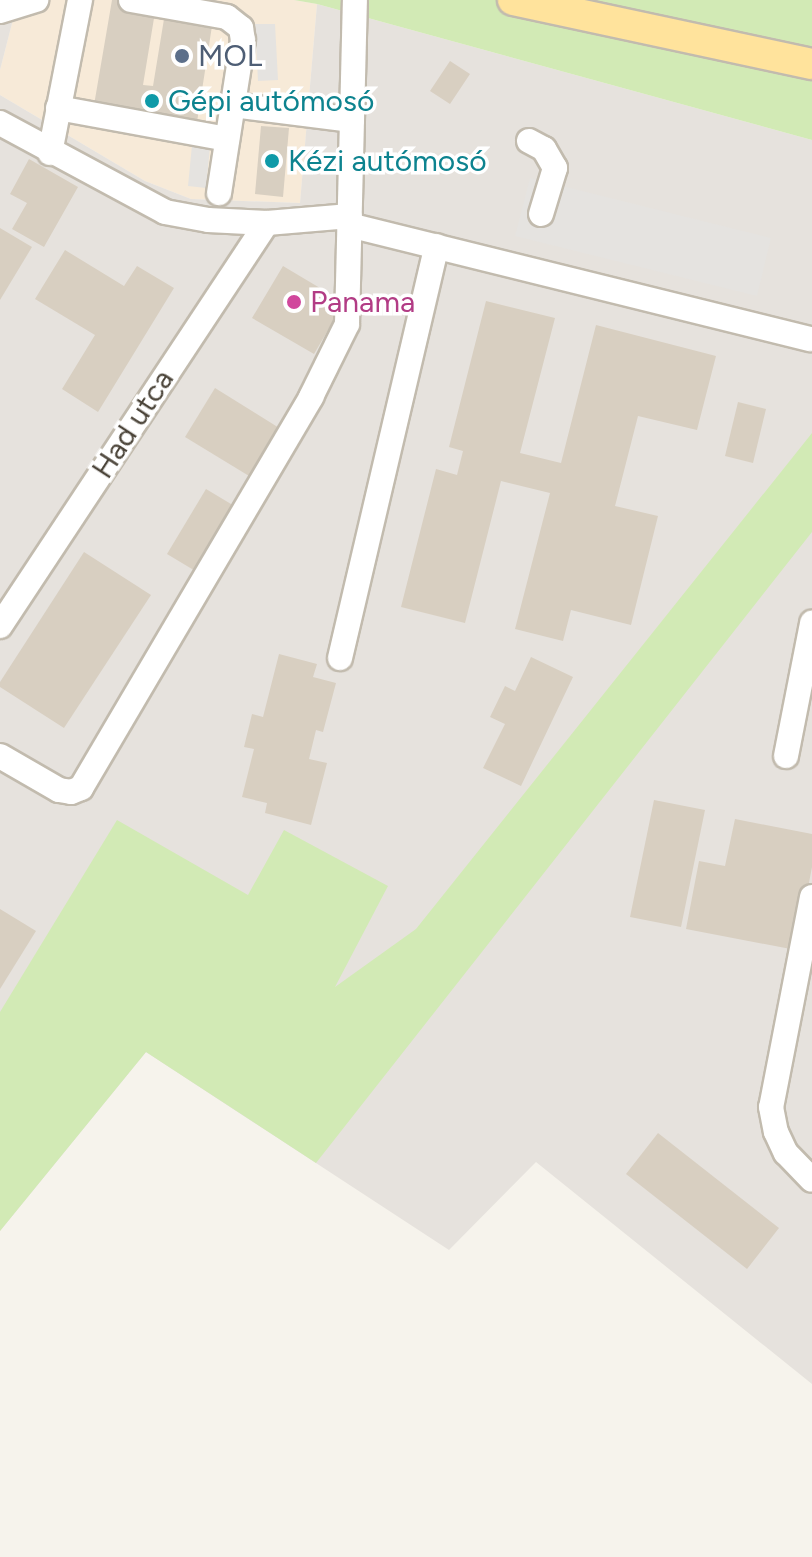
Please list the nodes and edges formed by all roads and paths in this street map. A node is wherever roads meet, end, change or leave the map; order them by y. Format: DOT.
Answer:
graph roads {
  1 [pos="36,0"];
  2 [pos="80,0"];
  3 [pos="131,0"];
  4 [pos="355,0"];
  5 [pos="513,0"];
  6 [pos="0,11"];
  7 [pos="812,64"];
  8 [pos="233,105"];
  9 [pos="58,108"];
  10 [pos="352,120"];
  11 [pos="2,129"];
  12 [pos="227,139"];
  13 [pos="529,141"];
  14 [pos="50,153"];
  15 [pos="219,193"];
  16 [pos="541,214"];
  17 [pos="350,221"];
  18 [pos="267,223"];
  19 [pos="437,246"];
  20 [pos="810,339"];
  21 [pos="812,623"];
  22 [pos="0,626"];
  23 [pos="340,658"];
  24 [pos="0,756"];
  25 [pos="786,756"];
  26 [pos="812,897"];
  27 [pos="812,1180"];
  1 -- 6 [label="street"];
  2 -- 9 [label="street"];
  3 -- 8 [label="street"];
  4 -- 10 [label="street"];
  5 -- 7 [label="main road"];
  8 -- 10 [label="street"];
  8 -- 12 [label="street"];
  9 -- 12 [label="street"];
  9 -- 14 [label="street"];
  10 -- 17 [label="street"];
  11 -- 14 [label="street"];
  12 -- 15 [label="street"];
  13 -- 16 [label="street"];
  14 -- 18 [label="street"];
  17 -- 18 [label="street"];
  17 -- 19 [label="street"];
  17 -- 24 [label="street"];
  18 -- 22 [label="street, Had utca"];
  19 -- 20 [label="street"];
  19 -- 23 [label="street"];
  21 -- 25 [label="street"];
  26 -- 27 [label="street"];
}
